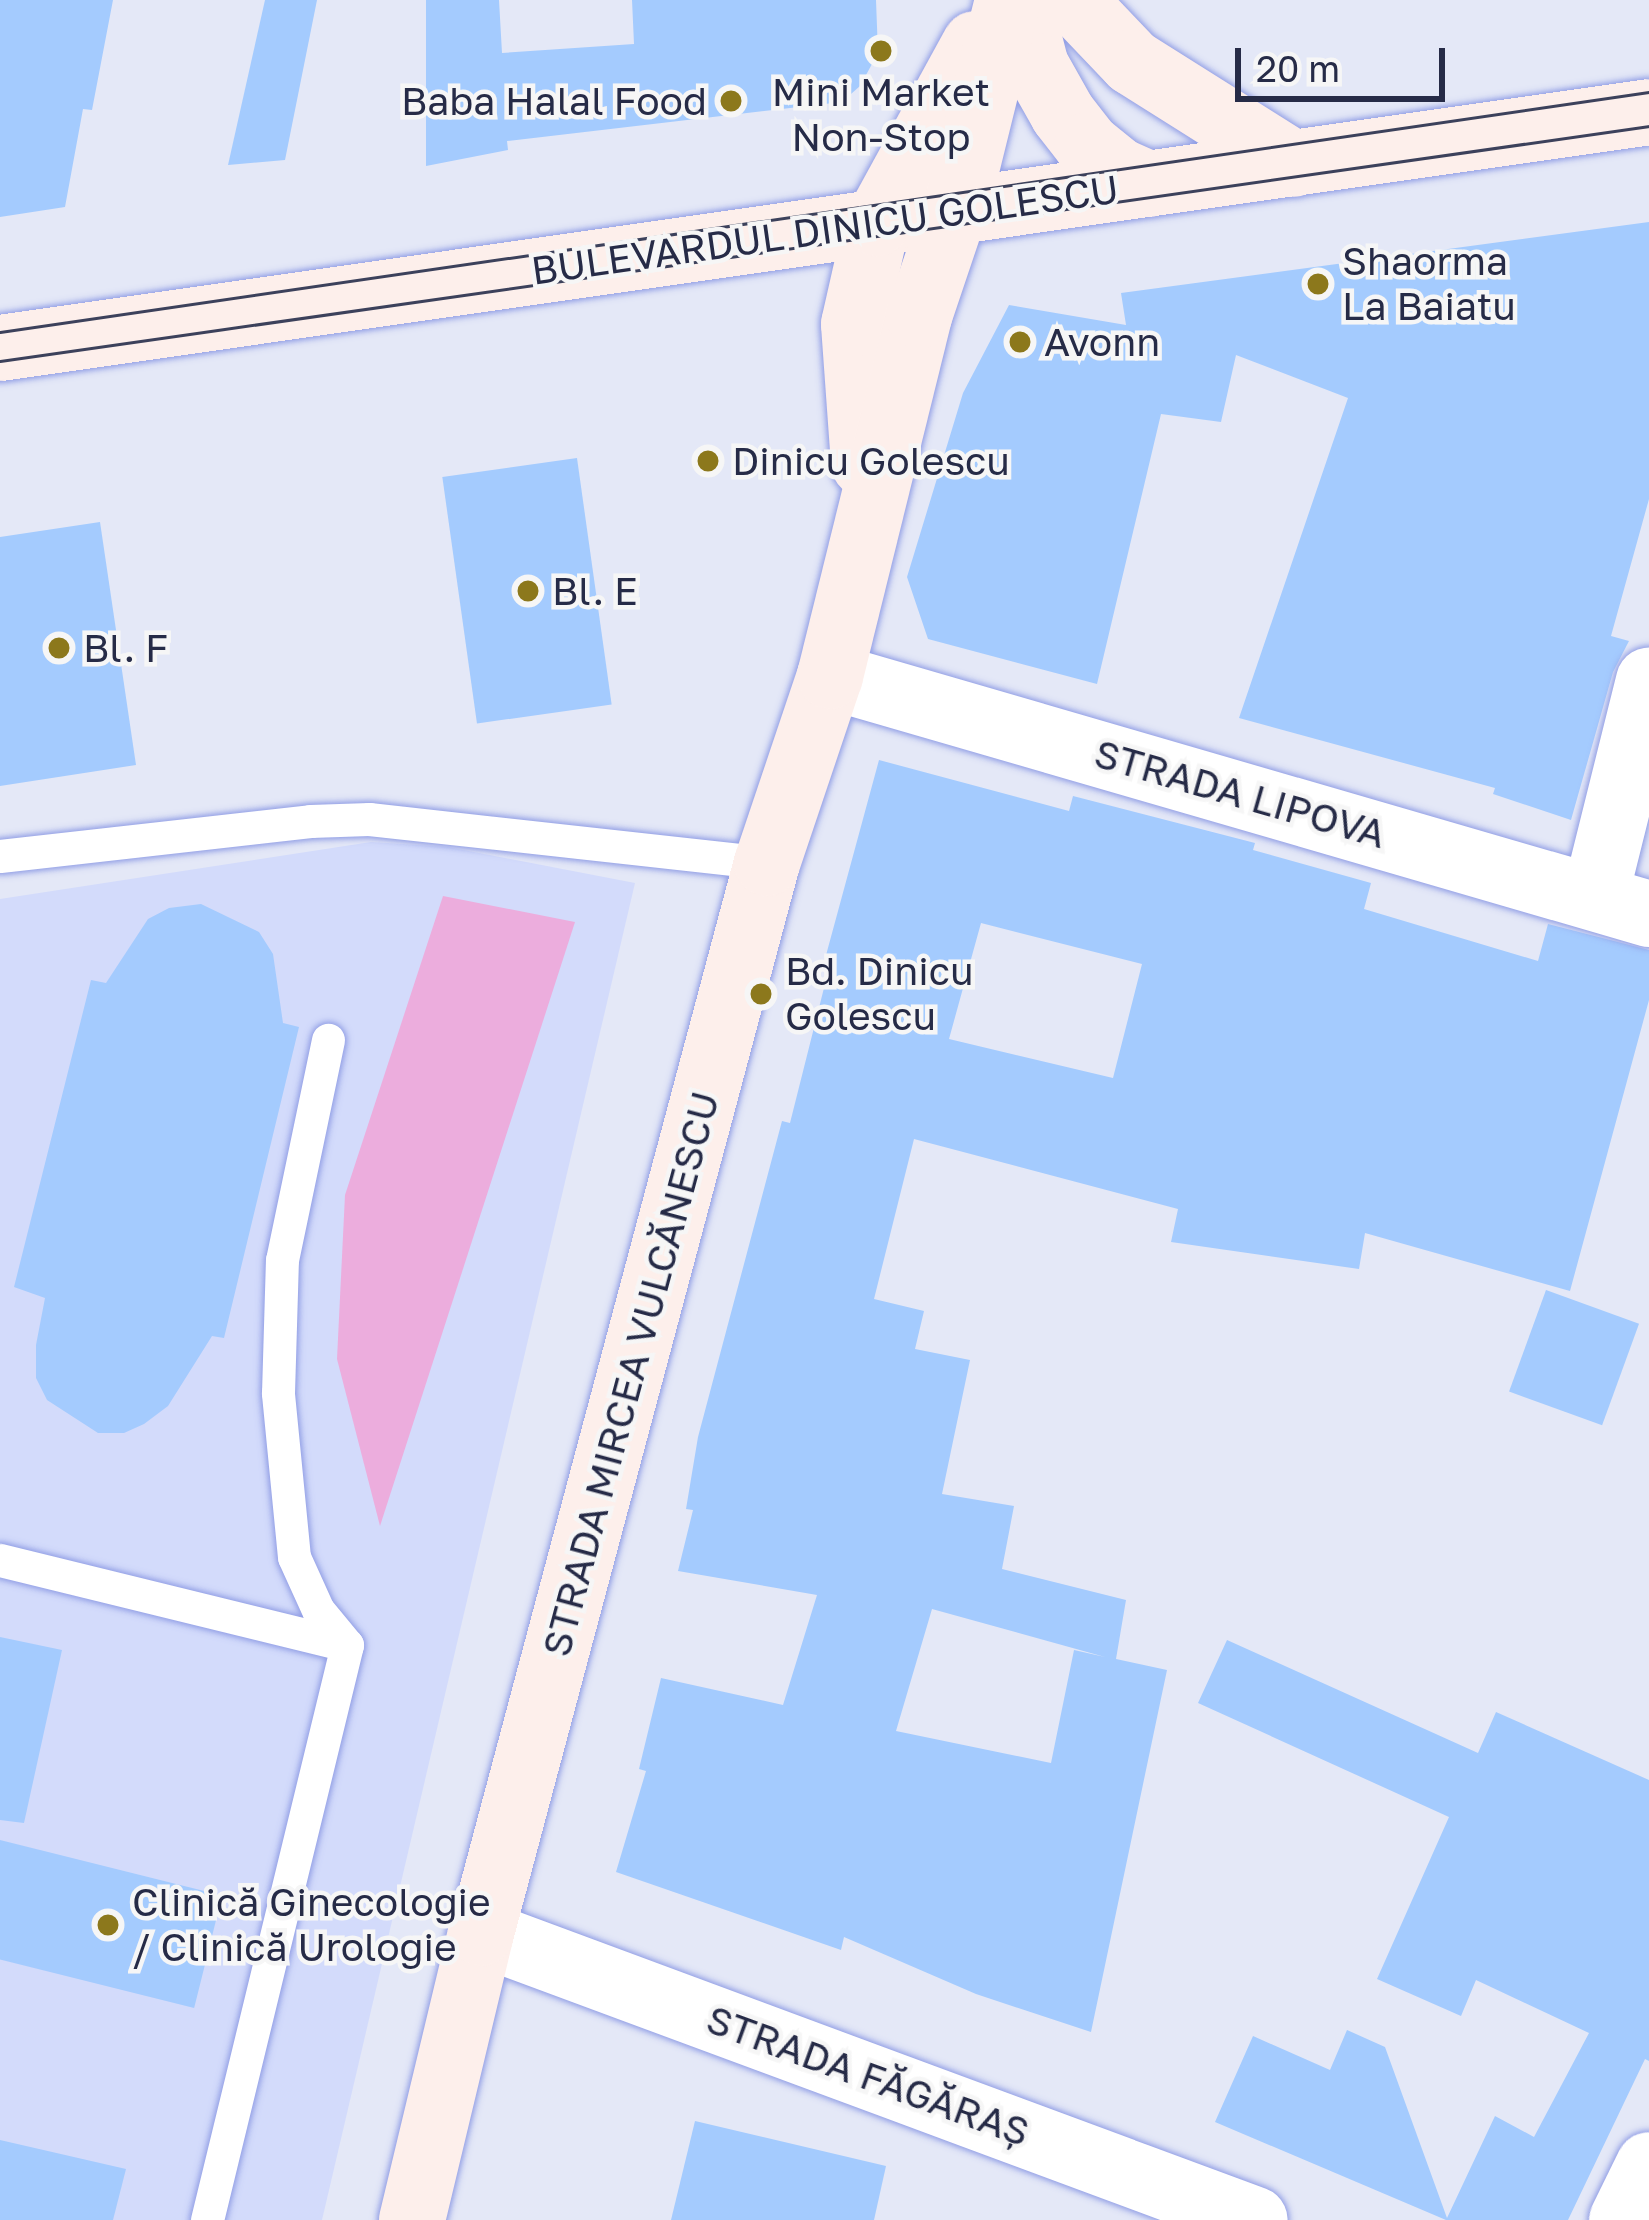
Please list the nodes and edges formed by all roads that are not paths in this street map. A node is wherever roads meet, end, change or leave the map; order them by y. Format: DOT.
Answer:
graph roads {
  1 [pos="1004,0"];
  2 [pos="1019,0"];
  3 [pos="1073,0"];
  4 [pos="1649,112"];
  5 [pos="1294,164"];
  6 [pos="1148,184"];
  7 [pos="954,212"];
  8 [pos="877,223"];
  9 [pos="0,348"];
  10 [pos="869,534"];
  11 [pos="830,676"];
  12 [pos="1649,681"];
  13 [pos="0,856"];
  14 [pos="767,863"];
  15 [pos="1622,905"];
  16 [pos="328,1040"];
  17 [pos="0,1561"];
  18 [pos="347,1645"];
  19 [pos="481,1933"];
  20 [pos="1649,2165"];
  21 [pos="207,2220"];
  22 [pos="412,2220"];
  23 [pos="1255,2220"];
  24 [pos="1622,2220"];
  1 -- 7 [label="main road, STRADA MIRCEA VULCĂNESCU"];
  1 -- 8 [label="main road, STRADA MIRCEA VULCĂNESCU"];
  2 -- 6 [label="main road"];
  3 -- 5 [label="main road"];
  4 -- 5 [label="main road, BULEVARDUL DINICU GOLESCU"];
  5 -- 6 [label="main road, BULEVARDUL DINICU GOLESCU"];
  6 -- 7 [label="main road, BULEVARDUL DINICU GOLESCU"];
  7 -- 8 [label="main road, BULEVARDUL DINICU GOLESCU"];
  7 -- 10 [label="main road, STRADA MIRCEA VULCĂNESCU"];
  8 -- 9 [label="main road, BULEVARDUL DINICU GOLESCU"];
  8 -- 10 [label="main road, STRADA MIRCEA VULCĂNESCU"];
  10 -- 11 [label="main road, STRADA MIRCEA VULCĂNESCU"];
  11 -- 14 [label="main road, STRADA MIRCEA VULCĂNESCU"];
  11 -- 15 [label="street, STRADA LIPOVA"];
  12 -- 15 [label="street"];
  13 -- 14 [label="lane"];
  14 -- 19 [label="main road, STRADA MIRCEA VULCĂNESCU"];
  16 -- 18 [label="lane"];
  17 -- 18 [label="lane"];
  18 -- 21 [label="lane"];
  19 -- 22 [label="main road, STRADA MIRCEA VULCĂNESCU"];
  19 -- 23 [label="street, STRADA FĂGĂRAȘ"];
  20 -- 24 [label="street"];
}
